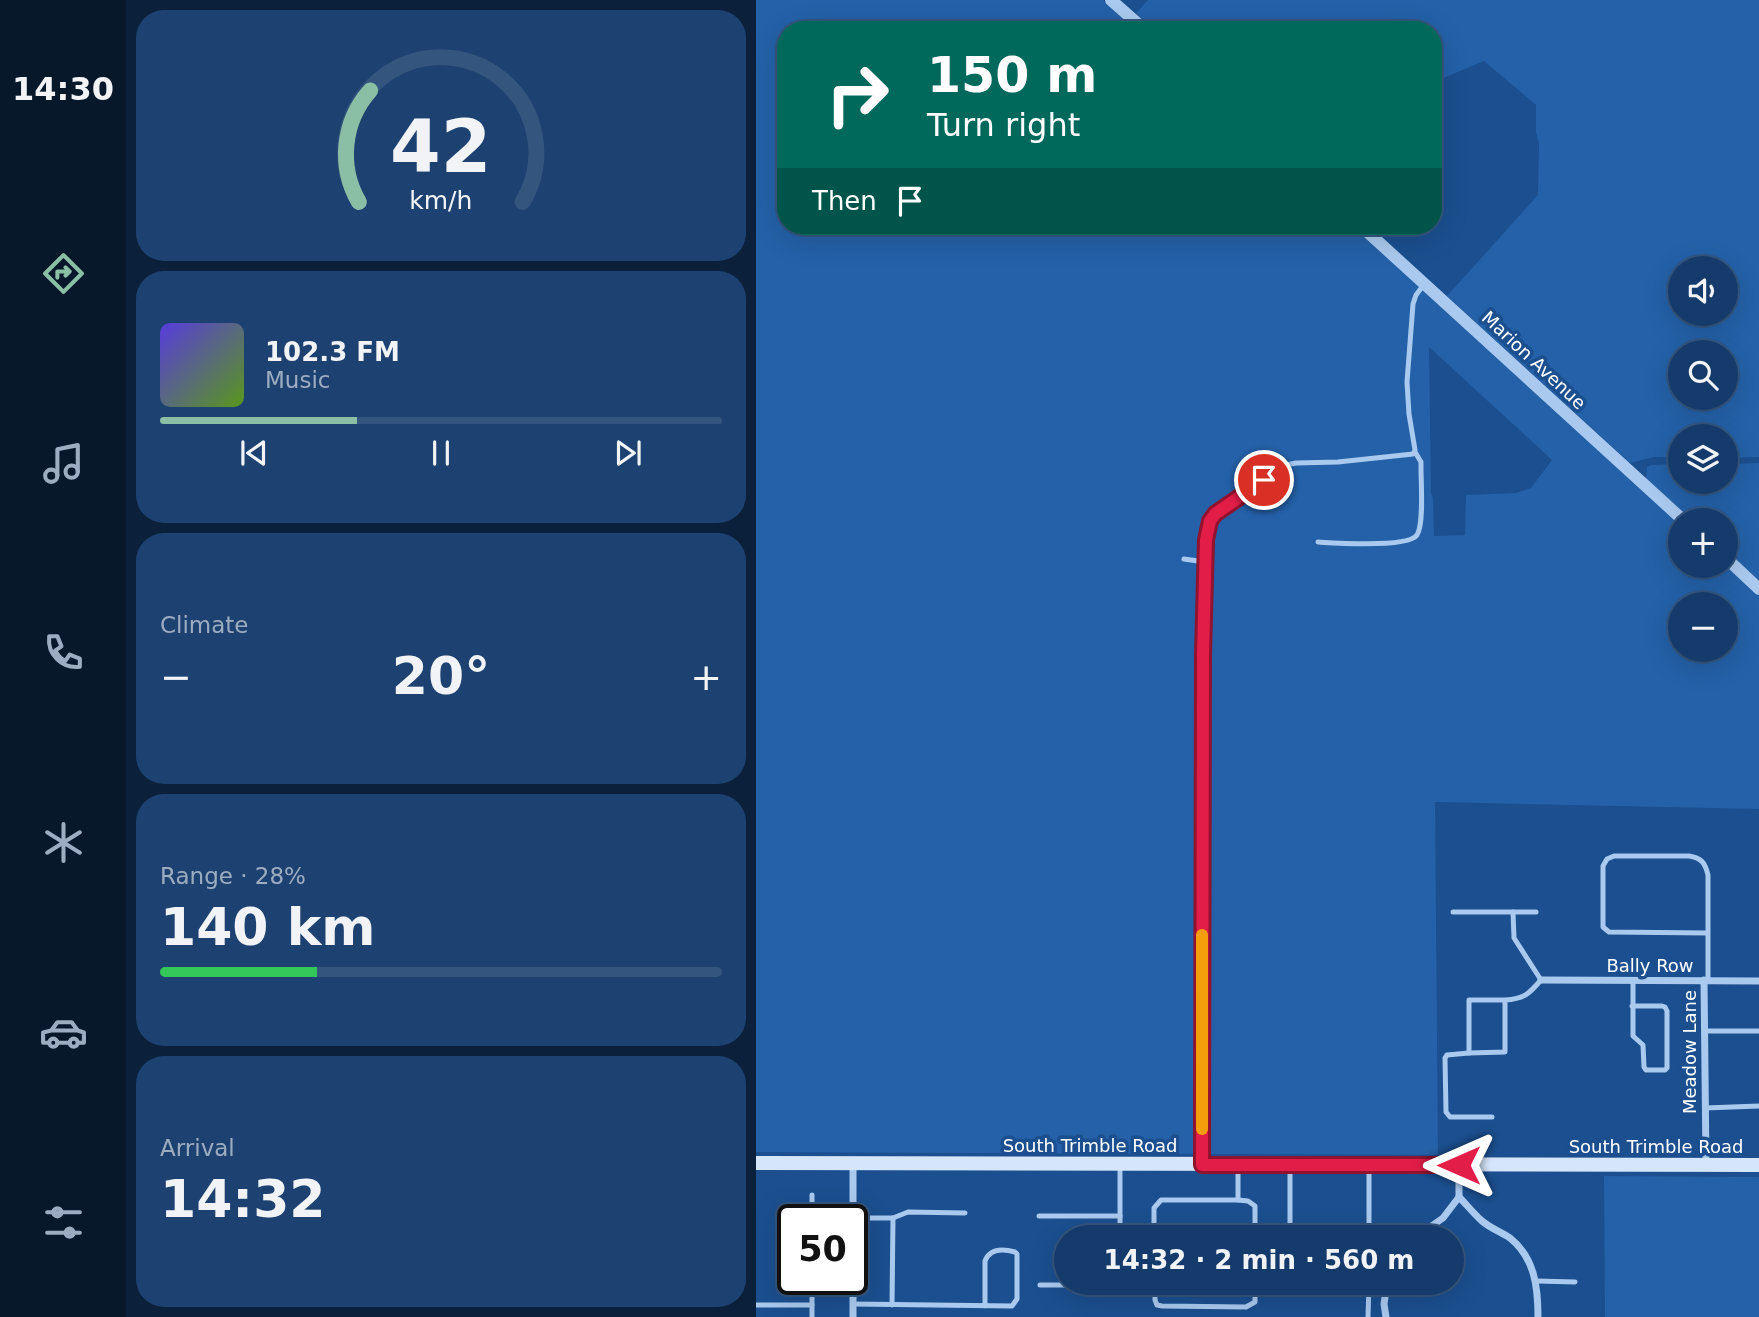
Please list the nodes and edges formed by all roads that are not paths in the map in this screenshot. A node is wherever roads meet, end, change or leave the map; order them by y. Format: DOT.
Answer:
graph roads {
  1 [pos="1111,0"];
  2 [pos="1135,21"];
  3 [pos="1371,235"];
  4 [pos="1425,283"];
  5 [pos="1415,452"];
  6 [pos="1670,508"];
  7 [pos="1318,542"];
  8 [pos="1185,559"];
  9 [pos="1205,562"];
  10 [pos="1738,569"];
  11 [pos="1759,589"];
  12 [pos="1453,912"];
  13 [pos="1513,912"];
  14 [pos="1536,912"];
  15 [pos="1708,933"];
  16 [pos="1541,980"];
  17 [pos="1633,980"];
  18 [pos="1706,980"];
  19 [pos="1759,981"];
  20 [pos="1505,1000"];
  21 [pos="1632,1006"];
  22 [pos="1705,1031"];
  23 [pos="1759,1031"];
  24 [pos="1469,1053"];
  25 [pos="1759,1106"];
  26 [pos="1705,1108"];
  27 [pos="1492,1118"];
  28 [pos="756,1163"];
  29 [pos="853,1164"];
  30 [pos="1120,1164"];
  31 [pos="1202,1165"];
  32 [pos="1238,1165"];
  33 [pos="1290,1165"];
  34 [pos="1369,1165"];
  35 [pos="1459,1165"];
  36 [pos="1706,1165"];
  37 [pos="1759,1165"];
  38 [pos="813,1195"];
  39 [pos="1459,1197"];
  40 [pos="1238,1200"];
  41 [pos="813,1204"];
  42 [pos="853,1204"];
  43 [pos="965,1213"];
  44 [pos="1039,1216"];
  45 [pos="1120,1216"];
  46 [pos="868,1218"];
  47 [pos="893,1218"];
  48 [pos="1120,1225"];
  49 [pos="1154,1225"];
  50 [pos="1255,1225"];
  51 [pos="1290,1225"];
  52 [pos="1369,1225"];
  53 [pos="1433,1225"];
  54 [pos="1536,1281"];
  55 [pos="1575,1282"];
  56 [pos="1040,1285"];
  57 [pos="1054,1285"];
  58 [pos="813,1295"];
  59 [pos="853,1295"];
  60 [pos="1155,1295"];
  61 [pos="1255,1295"];
  62 [pos="1369,1295"];
  63 [pos="1385,1295"];
  64 [pos="853,1304"];
  65 [pos="756,1305"];
  66 [pos="813,1305"];
  67 [pos="892,1305"];
  68 [pos="985,1306"];
  69 [pos="813,1317"];
  70 [pos="853,1317"];
  71 [pos="1368,1317"];
  72 [pos="1386,1317"];
  73 [pos="1538,1317"];
  1 -- 2 [label="street"];
  3 -- 4 [label="street, Marion Avenue"];
  4 -- 5 [label="lane"];
  4 -- 6 [label="street, Marion Avenue"];
  5 -- 7 [label="lane"];
  5 -- 9 [label="lane"];
  8 -- 9 [label="lane"];
  9 -- 31 [label="lane"];
  10 -- 11 [label="street"];
  12 -- 13 [label="lane"];
  13 -- 14 [label="lane"];
  13 -- 16 [label="lane"];
  15 -- 15 [label="lane"];
  15 -- 18 [label="lane"];
  16 -- 17 [label="street, Bally Row"];
  16 -- 20 [label="lane"];
  17 -- 18 [label="street, Bally Row"];
  17 -- 21 [label="lane"];
  18 -- 19 [label="street, Bally Row"];
  18 -- 22 [label="street, Meadow Lane"];
  20 -- 24 [label="lane"];
  20 -- 24 [label="lane"];
  21 -- 21 [label="lane"];
  22 -- 23 [label="lane"];
  22 -- 26 [label="street, Meadow Lane"];
  24 -- 27 [label="lane"];
  25 -- 26 [label="lane"];
  26 -- 36 [label="street, Meadow Lane"];
  28 -- 29 [label="main road, South Trimble Road"];
  29 -- 30 [label="main road, South Trimble Road"];
  29 -- 42 [label="street"];
  30 -- 31 [label="main road, South Trimble Road"];
  30 -- 45 [label="lane"];
  31 -- 32 [label="main road, South Trimble Road"];
  32 -- 33 [label="main road, South Trimble Road"];
  32 -- 40 [label="lane"];
  33 -- 34 [label="main road, South Trimble Road"];
  33 -- 51 [label="lane"];
  34 -- 35 [label="main road, South Trimble Road"];
  34 -- 52 [label="lane"];
  35 -- 36 [label="main road, South Trimble Road"];
  35 -- 39 [label="street"];
  36 -- 37 [label="main road, South Trimble Road"];
  38 -- 41 [label="lane"];
  39 -- 53 [label="street"];
  39 -- 54 [label="street"];
  40 -- 49 [label="lane"];
  40 -- 50 [label="lane"];
  43 -- 47 [label="lane"];
  44 -- 45 [label="lane"];
  45 -- 48 [label="lane"];
  46 -- 47 [label="lane"];
  47 -- 67 [label="lane"];
  54 -- 55 [label="lane"];
  54 -- 73 [label="street"];
  56 -- 57 [label="lane"];
  58 -- 66 [label="lane"];
  59 -- 64 [label="street"];
  60 -- 61 [label="lane"];
  62 -- 71 [label="lane"];
  63 -- 72 [label="street"];
  64 -- 67 [label="lane"];
  64 -- 70 [label="street"];
  65 -- 66 [label="lane"];
  66 -- 69 [label="lane"];
  67 -- 68 [label="lane"];
  68 -- 68 [label="lane"];
}
